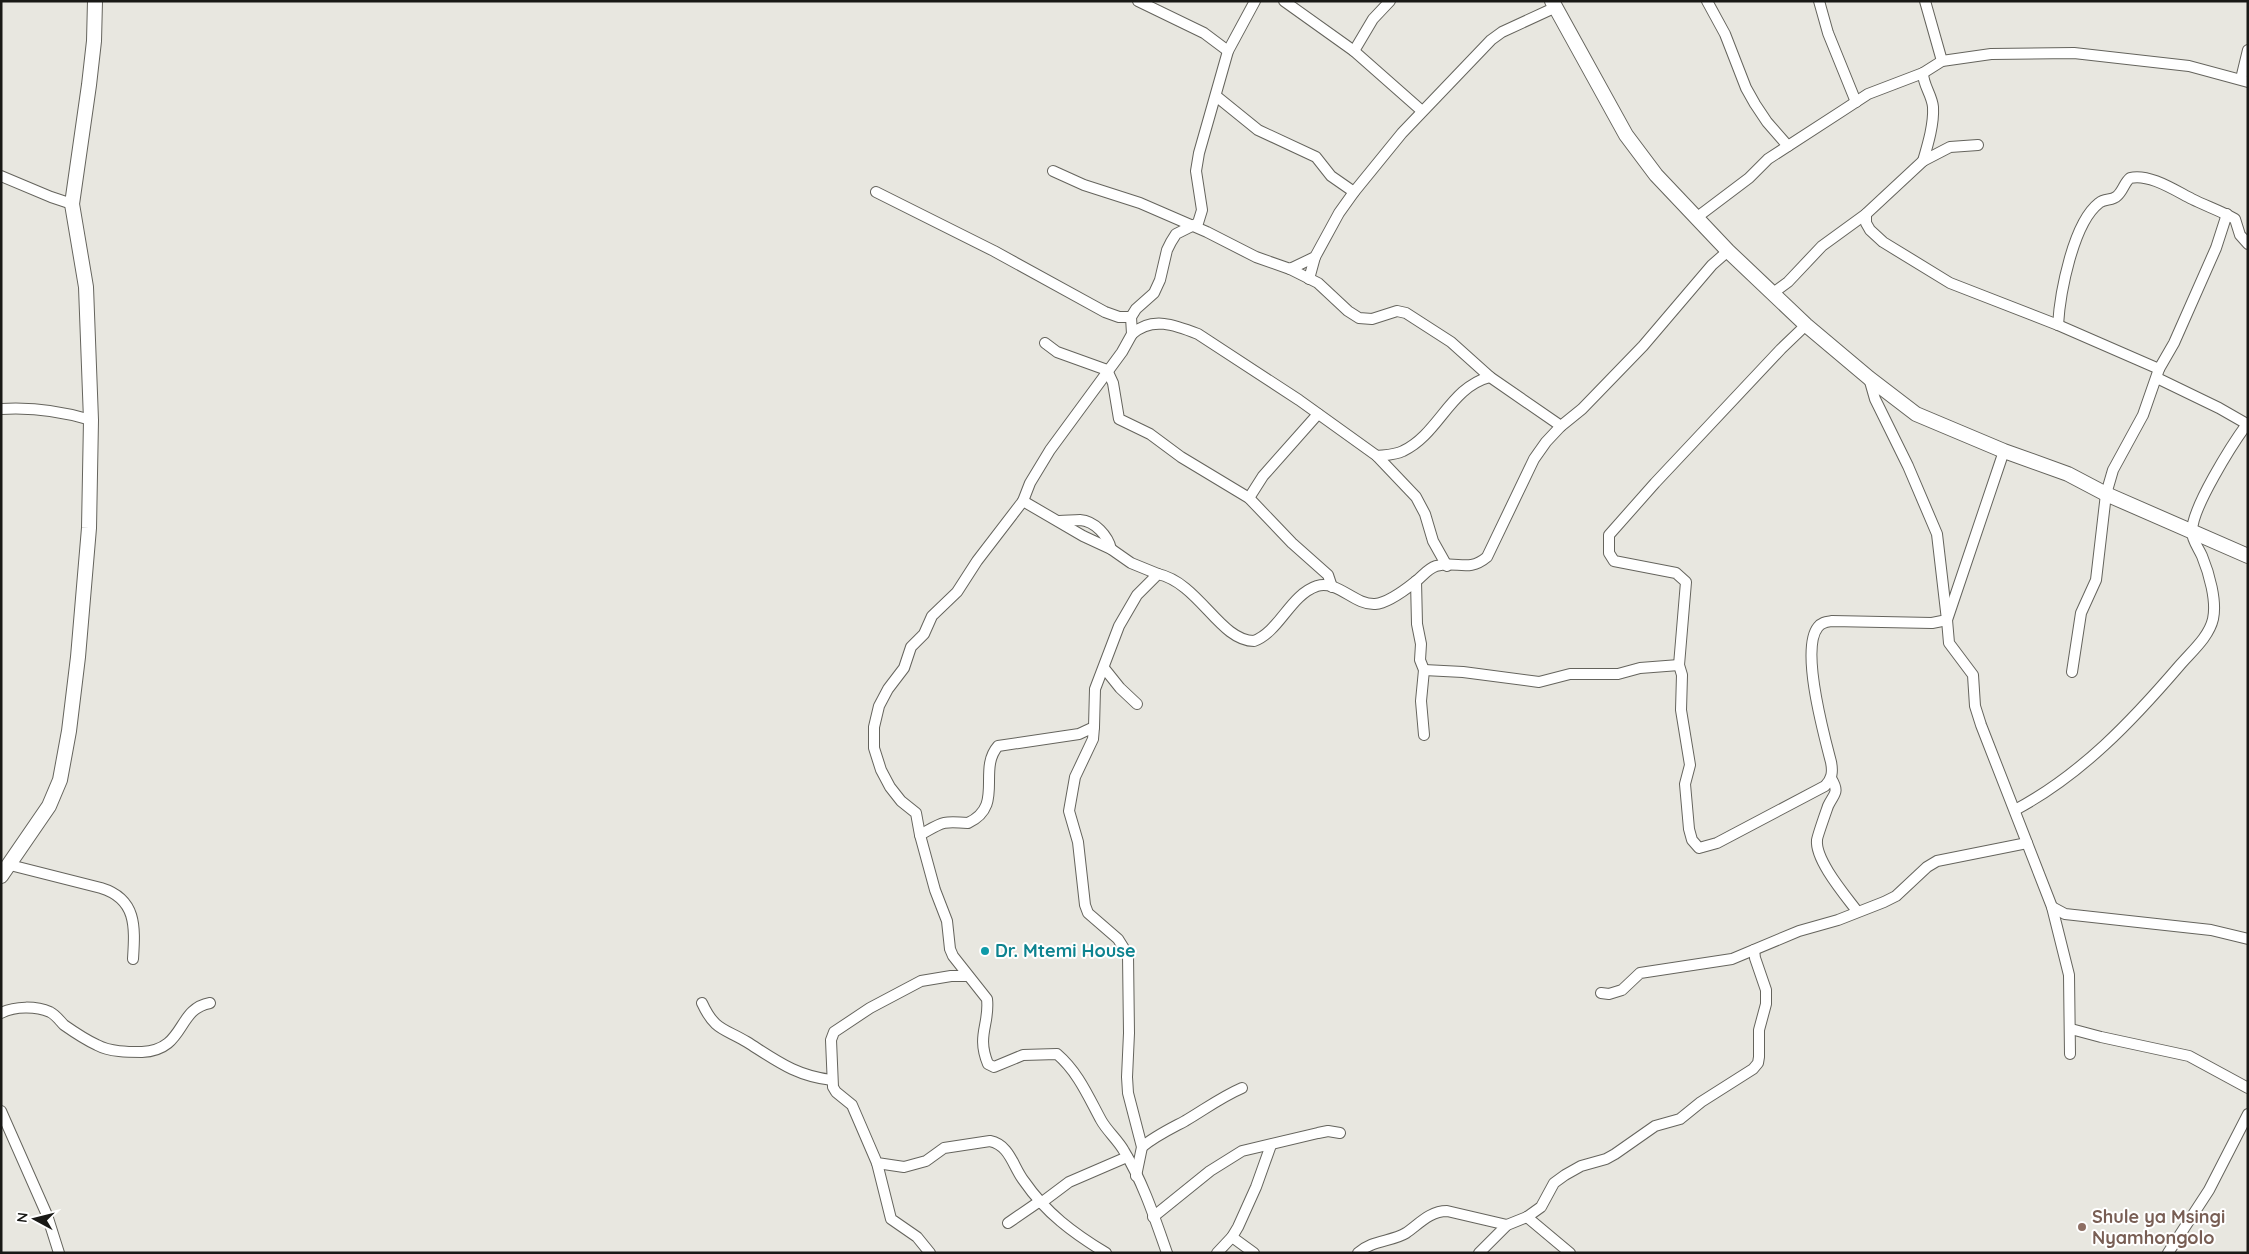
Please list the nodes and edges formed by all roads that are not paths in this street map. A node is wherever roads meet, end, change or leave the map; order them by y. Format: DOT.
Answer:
graph roads {
  1 [pos="95,1"];
  2 [pos="1138,1"];
  3 [pos="1254,1"];
  4 [pos="1284,1"];
  5 [pos="1390,1"];
  6 [pos="1707,1"];
  7 [pos="1819,1"];
  8 [pos="1925,1"];
  9 [pos="1553,4"];
  10 [pos="1228,50"];
  11 [pos="2248,50"];
  12 [pos="1354,51"];
  13 [pos="1942,61"];
  14 [pos="1923,73"];
  15 [pos="2244,81"];
  16 [pos="1216,96"];
  17 [pos="1856,102"];
  18 [pos="1422,111"];
  19 [pos="1978,144"];
  20 [pos="1788,146"];
  21 [pos="1923,161"];
  22 [pos="1053,172"];
  23 [pos="1,176"];
  24 [pos="876,192"];
  25 [pos="1354,192"];
  26 [pos="72,204"];
  27 [pos="1866,214"];
  28 [pos="2227,214"];
  29 [pos="1696,218"];
  30 [pos="1192,226"];
  31 [pos="2248,244"];
  32 [pos="1728,251"];
  33 [pos="1314,257"];
  34 [pos="1290,269"];
  35 [pos="1310,279"];
  36 [pos="1773,293"];
  37 [pos="1131,317"];
  38 [pos="1806,325"];
  39 [pos="2058,325"];
  40 [pos="1132,334"];
  41 [pos="1045,342"];
  42 [pos="1108,370"];
  43 [pos="2158,373"];
  44 [pos="1490,376"];
  45 [pos="1869,378"];
  46 [pos="1,409"];
  47 [pos="1318,414"];
  48 [pos="91,420"];
  49 [pos="2247,424"];
  50 [pos="1561,426"];
  51 [pos="2004,452"];
  52 [pos="1377,456"];
  53 [pos="2106,494"];
  54 [pos="1249,498"];
  55 [pos="1023,501"];
  56 [pos="2192,533"];
  57 [pos="2248,556"];
  58 [pos="1447,566"];
  59 [pos="1158,574"];
  60 [pos="1416,582"];
  61 [pos="1332,587"];
  62 [pos="1947,620"];
  63 [pos="1679,665"];
  64 [pos="1104,668"];
  65 [pos="1424,670"];
  66 [pos="2072,672"];
  67 [pos="1137,704"];
  68 [pos="1094,728"];
  69 [pos="1424,735"];
  70 [pos="1831,778"];
  71 [pos="2015,810"];
  72 [pos="920,835"];
  73 [pos="2026,844"];
  74 [pos="6,871"];
  75 [pos="2052,907"];
  76 [pos="1857,911"];
  77 [pos="2248,939"];
  78 [pos="1754,950"];
  79 [pos="134,959"];
  80 [pos="968,976"];
  81 [pos="1601,993"];
  82 [pos="210,1003"];
  83 [pos="702,1003"];
  84 [pos="1,1013"];
  85 [pos="2071,1029"];
  86 [pos="2070,1054"];
  87 [pos="832,1080"];
  88 [pos="1242,1088"];
  89 [pos="2248,1088"];
  90 [pos="1,1111"];
  91 [pos="2248,1114"];
  92 [pos="1340,1134"];
  93 [pos="1271,1145"];
  94 [pos="1142,1147"];
  95 [pos="1127,1157"];
  96 [pos="878,1163"];
  97 [pos="1136,1176"];
  98 [pos="1040,1202"];
  99 [pos="1527,1216"];
  100 [pos="1153,1217"];
  101 [pos="1008,1223"];
  102 [pos="1507,1225"];
  103 [pos="1232,1238"];
  104 [pos="59,1253"];
  105 [pos="930,1253"];
  106 [pos="1106,1253"];
  107 [pos="1167,1253"];
  108 [pos="1217,1253"];
  109 [pos="1254,1253"];
  110 [pos="1358,1253"];
  111 [pos="1479,1253"];
  112 [pos="1570,1253"];
  113 [pos="2168,1253"];
  1 -- 26 [label="main road"];
  2 -- 10 [label="street"];
  3 -- 10 [label="street"];
  4 -- 12 [label="street"];
  5 -- 12 [label="street"];
  6 -- 20 [label="street"];
  7 -- 17 [label="street"];
  8 -- 13 [label="street"];
  9 -- 18 [label="street"];
  9 -- 29 [label="main road"];
  10 -- 16 [label="street"];
  11 -- 15 [label="street"];
  12 -- 18 [label="street"];
  13 -- 14 [label="street"];
  13 -- 15 [label="street"];
  14 -- 17 [label="street"];
  14 -- 21 [label="street"];
  16 -- 25 [label="street"];
  16 -- 30 [label="street"];
  17 -- 20 [label="street"];
  18 -- 25 [label="street"];
  19 -- 21 [label="street"];
  20 -- 29 [label="street"];
  21 -- 27 [label="street"];
  22 -- 30 [label="street"];
  23 -- 26 [label="street"];
  24 -- 37 [label="street"];
  25 -- 33 [label="street"];
  26 -- 48 [label="main road"];
  27 -- 36 [label="street"];
  27 -- 39 [label="street"];
  28 -- 31 [label="street"];
  28 -- 39 [label="street"];
  28 -- 43 [label="street"];
  29 -- 32 [label="main road"];
  30 -- 34 [label="street"];
  30 -- 37 [label="street"];
  32 -- 36 [label="main road"];
  32 -- 50 [label="street"];
  33 -- 34 [label="street"];
  33 -- 35 [label="street"];
  34 -- 35 [label="street"];
  35 -- 44 [label="street"];
  36 -- 38 [label="main road"];
  37 -- 40 [label="street"];
  38 -- 45 [label="main road"];
  38 -- 63 [label="street"];
  39 -- 43 [label="street"];
  40 -- 42 [label="street"];
  40 -- 47 [label="street"];
  41 -- 42 [label="street"];
  42 -- 54 [label="street"];
  42 -- 55 [label="street"];
  43 -- 49 [label="street"];
  43 -- 53 [label="street"];
  44 -- 50 [label="street"];
  44 -- 52 [label="street"];
  45 -- 51 [label="main road"];
  45 -- 62 [label="street"];
  46 -- 48 [label="street"];
  47 -- 52 [label="street"];
  47 -- 54 [label="street"];
  48 -- 74 [label="main road"];
  49 -- 56 [label="street"];
  50 -- 58 [label="street"];
  51 -- 53 [label="main road"];
  51 -- 62 [label="street"];
  52 -- 58 [label="street"];
  53 -- 56 [label="main road"];
  53 -- 66 [label="street"];
  54 -- 61 [label="street"];
  55 -- 59 [label="street"];
  55 -- 72 [label="street"];
  56 -- 57 [label="main road"];
  56 -- 71 [label="street"];
  58 -- 60 [label="street"];
  59 -- 61 [label="street"];
  59 -- 64 [label="street"];
  60 -- 61 [label="street"];
  60 -- 65 [label="street"];
  62 -- 70 [label="street"];
  62 -- 71 [label="street"];
  63 -- 65 [label="street"];
  63 -- 70 [label="street"];
  64 -- 67 [label="street"];
  64 -- 68 [label="street"];
  65 -- 69 [label="street"];
  68 -- 72 [label="street"];
  68 -- 94 [label="street"];
  70 -- 76 [label="street"];
  71 -- 73 [label="street"];
  72 -- 80 [label="street"];
  73 -- 75 [label="street"];
  73 -- 76 [label="street"];
  74 -- 79 [label="street"];
  75 -- 77 [label="street"];
  75 -- 85 [label="street"];
  76 -- 78 [label="street"];
  78 -- 81 [label="street"];
  78 -- 99 [label="street"];
  80 -- 87 [label="street"];
  80 -- 95 [label="street"];
  82 -- 84 [label="street"];
  83 -- 87 [label="street"];
  85 -- 86 [label="street"];
  85 -- 89 [label="street"];
  87 -- 96 [label="street"];
  88 -- 94 [label="street"];
  90 -- 104 [label="street"];
  91 -- 113 [label="street"];
  92 -- 93 [label="street"];
  93 -- 100 [label="street"];
  93 -- 103 [label="street"];
  94 -- 97 [label="street"];
  95 -- 97 [label="street"];
  95 -- 98 [label="street"];
  96 -- 98 [label="street"];
  96 -- 105 [label="street"];
  97 -- 100 [label="street"];
  98 -- 101 [label="street"];
  98 -- 106 [label="street"];
  99 -- 102 [label="street"];
  99 -- 112 [label="street"];
  100 -- 107 [label="street"];
  102 -- 110 [label="street"];
  102 -- 111 [label="street"];
  103 -- 108 [label="street"];
  103 -- 109 [label="street"];
}
